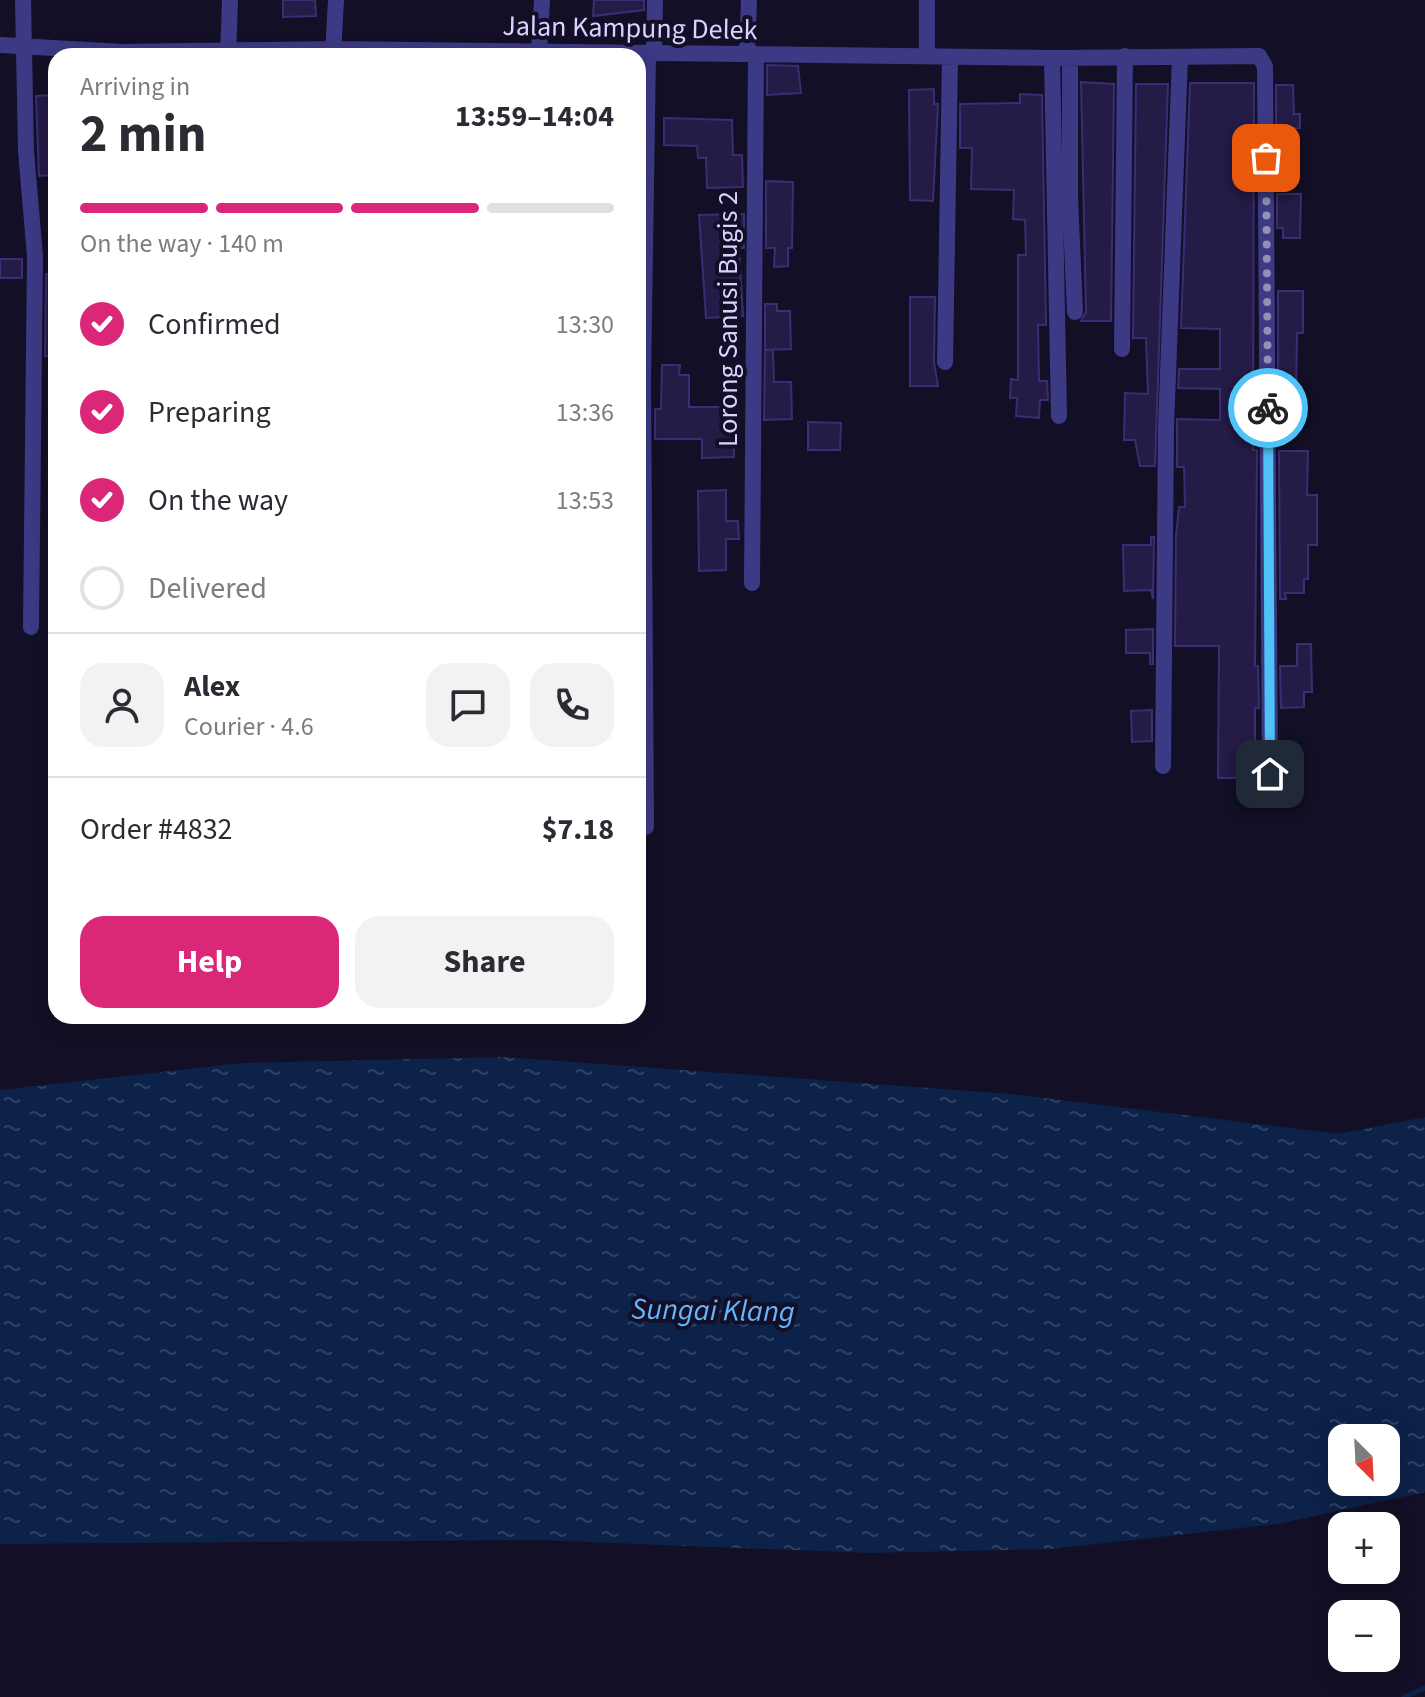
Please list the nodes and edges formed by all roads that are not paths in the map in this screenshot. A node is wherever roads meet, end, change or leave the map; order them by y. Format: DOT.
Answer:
graph roads {
  1 [pos="23,0"];
  2 [pos="230,0"];
  3 [pos="336,0"];
  4 [pos="542,0"];
  5 [pos="655,0"];
  6 [pos="749,0"];
  7 [pos="927,0"];
  8 [pos="0,45"];
  9 [pos="21,45"];
  10 [pos="55,48"];
  11 [pos="228,48"];
  12 [pos="333,48"];
  13 [pos="545,48"];
  14 [pos="646,53"];
  15 [pos="651,53"];
  16 [pos="752,54"];
  17 [pos="927,56"];
  18 [pos="1125,56"];
  19 [pos="950,57"];
  20 [pos="1180,57"];
  21 [pos="1052,58"];
  22 [pos="1070,58"];
  23 [pos="646,257"];
  24 [pos="1075,312"];
  25 [pos="1122,349"];
  26 [pos="945,362"];
  27 [pos="1059,416"];
  28 [pos="752,583"];
  29 [pos="31,627"];
  30 [pos="1163,766"];
  31 [pos="1270,774"];
  1 -- 9 [label="street"];
  2 -- 11 [label="street"];
  3 -- 12 [label="street"];
  4 -- 13 [label="street"];
  5 -- 15 [label="street"];
  6 -- 16 [label="street, Lorong Sanusi Bugis 2"];
  7 -- 17 [label="street"];
  8 -- 9 [label="street, Jalan Kampung Delek"];
  9 -- 10 [label="street, Jalan Kampung Delek"];
  9 -- 29 [label="street"];
  14 -- 15 [label="street, Jalan Kampung Delek"];
  15 -- 16 [label="street, Jalan Kampung Delek"];
  15 -- 23 [label="street"];
  16 -- 17 [label="street, Jalan Kampung Delek"];
  16 -- 28 [label="street, Lorong Sanusi Bugis 2"];
  17 -- 19 [label="street, Jalan Kampung Delek"];
  18 -- 20 [label="street, Jalan Kampung Delek"];
  18 -- 22 [label="street, Jalan Kampung Delek"];
  18 -- 25 [label="street"];
  19 -- 21 [label="street, Jalan Kampung Delek"];
  19 -- 26 [label="street"];
  20 -- 30 [label="street"];
  20 -- 31 [label="street, Jalan Kampung Delek"];
  21 -- 22 [label="street, Jalan Kampung Delek"];
  21 -- 27 [label="street"];
  22 -- 24 [label="street"];
}
